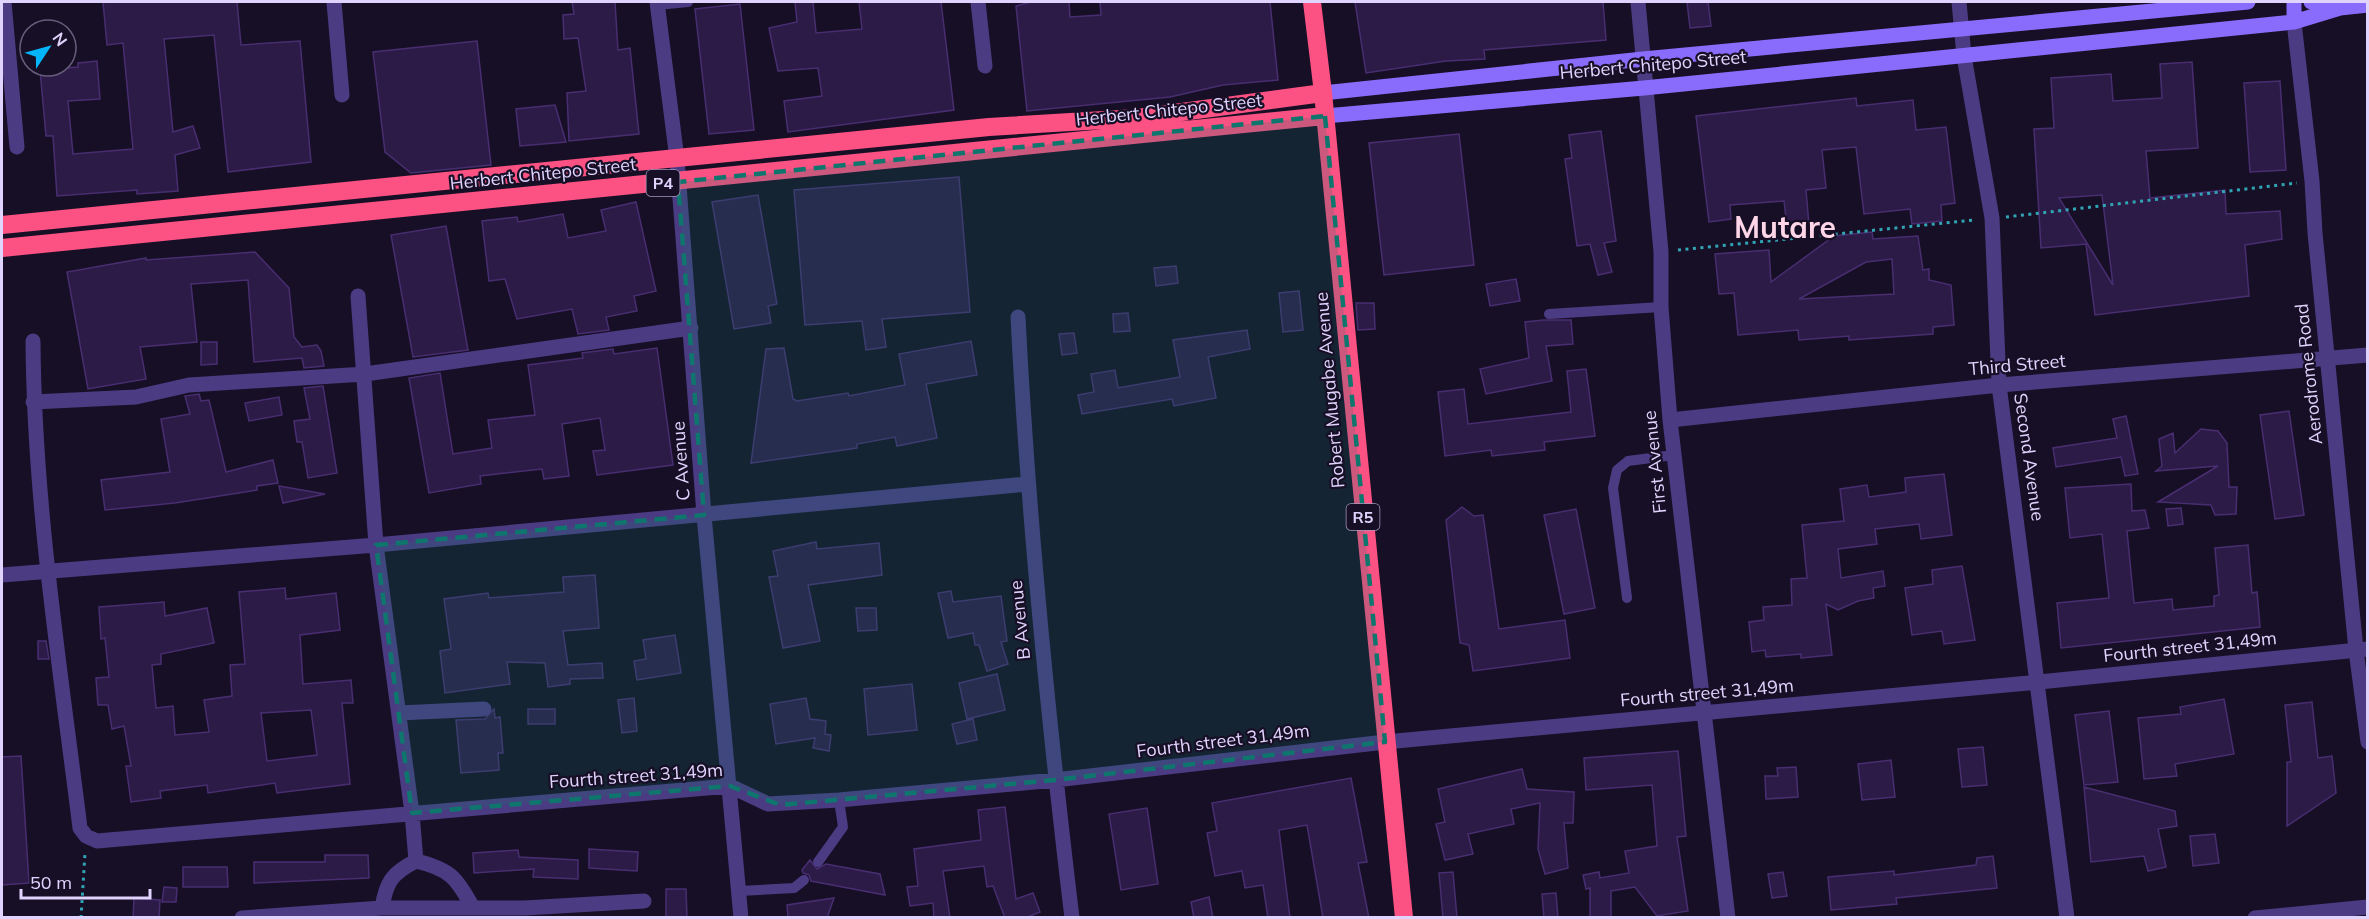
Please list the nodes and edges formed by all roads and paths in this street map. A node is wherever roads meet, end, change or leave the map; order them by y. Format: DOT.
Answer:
graph roads {
  1 [pos="4,2"];
  2 [pos="334,2"];
  3 [pos="688,2"];
  4 [pos="978,2"];
  5 [pos="1312,2"];
  6 [pos="1638,2"];
  7 [pos="1959,2"];
  8 [pos="2248,2"];
  9 [pos="2294,2"];
  10 [pos="2311,2"];
  11 [pos="657,3"];
  12 [pos="2367,5"];
  13 [pos="2340,8"];
  14 [pos="2294,22"];
  15 [pos="1961,28"];
  16 [pos="1964,57"];
  17 [pos="1643,59"];
  18 [pos="5,64"];
  19 [pos="985,66"];
  20 [pos="1644,88"];
  21 [pos="1323,93"];
  22 [pos="342,96"];
  23 [pos="1325,116"];
  24 [pos="17,147"];
  25 [pos="677,159"];
  26 [pos="678,182"];
  27 [pos="2,225"];
  28 [pos="2,248"];
  29 [pos="358,296"];
  30 [pos="1661,307"];
  31 [pos="1549,314"];
  32 [pos="1018,317"];
  33 [pos="691,328"];
  34 [pos="33,341"];
  35 [pos="2367,355"];
  36 [pos="2328,359"];
  37 [pos="364,374"];
  38 [pos="2000,385"];
  39 [pos="33,402"];
  40 [pos="1670,420"];
  41 [pos="1674,455"];
  42 [pos="1027,484"];
  43 [pos="704,515"];
  44 [pos="376,545"];
  45 [pos="48,570"];
  46 [pos="2,575"];
  47 [pos="1627,598"];
  48 [pos="2361,649"];
  49 [pos="2039,682"];
  50 [pos="484,709"];
  51 [pos="1702,712"];
  52 [pos="399,713"];
  53 [pos="1385,742"];
  54 [pos="2367,742"];
  55 [pos="1055,780"];
  56 [pos="730,786"];
  57 [pos="839,800"];
  58 [pos="412,813"];
  59 [pos="92,838"];
  60 [pos="416,861"];
  61 [pos="818,862"];
  62 [pos="804,880"];
  63 [pos="739,891"];
  64 [pos="644,901"];
  65 [pos="2367,907"];
  66 [pos="381,908"];
  67 [pos="473,908"];
  68 [pos="81,918"];
  69 [pos="242,918"];
  70 [pos="741,918"];
  71 [pos="1072,918"];
  72 [pos="1404,918"];
  73 [pos="1728,918"];
  74 [pos="2067,918"];
  75 [pos="2255,918"];
  1 -- 18 [label="street"];
  2 -- 22 [label="street"];
  3 -- 11 [label="lane"];
  4 -- 19 [label="street"];
  5 -- 21 [label="highway, Robert Mugabe Avenue / R5"];
  6 -- 17 [label="street, First Avenue"];
  7 -- 15 [label="street, Second Avenue"];
  8 -- 15 [label="main road, Herbert Chitepo Street"];
  9 -- 14 [label="main road, Aerodrome Road"];
  10 -- 13 [label="main road, Herbert Chitepo Street"];
  11 -- 25 [label="street, C Avenue"];
  12 -- 13 [label="main road, Herbert Chitepo Street"];
  13 -- 14 [label="main road, Herbert Chitepo Street"];
  14 -- 16 [label="main road, Herbert Chitepo Street"];
  14 -- 36 [label="street, Aerodrome Road"];
  15 -- 16 [label="street, Second Avenue"];
  15 -- 17 [label="main road, Herbert Chitepo Street"];
  16 -- 20 [label="main road, Herbert Chitepo Street"];
  16 -- 38 [label="street, Second Avenue"];
  17 -- 20 [label="street, First Avenue"];
  17 -- 21 [label="main road, Herbert Chitepo Street"];
  18 -- 24 [label="street"];
  20 -- 23 [label="main road, Herbert Chitepo Street"];
  20 -- 30 [label="street, First Avenue"];
  21 -- 23 [label="highway, Robert Mugabe Avenue / R5"];
  21 -- 25 [label="highway, Herbert Chitepo Street / P4"];
  23 -- 26 [label="highway, Herbert Chitepo Street / P4"];
  23 -- 53 [label="highway, Robert Mugabe Avenue / R5"];
  25 -- 26 [label="street, C Avenue"];
  25 -- 27 [label="highway, Herbert Chitepo Street / P4"];
  26 -- 28 [label="highway, Herbert Chitepo Street / P4"];
  26 -- 33 [label="street, C Avenue"];
  29 -- 37 [label="street"];
  30 -- 31 [label="lane"];
  30 -- 40 [label="street, First Avenue"];
  32 -- 42 [label="street, B Avenue"];
  33 -- 37 [label="street"];
  33 -- 43 [label="street, C Avenue"];
  34 -- 39 [label="street"];
  35 -- 36 [label="street, Third Street"];
  36 -- 38 [label="street, Third Street"];
  36 -- 48 [label="street, Aerodrome Road"];
  37 -- 39 [label="street"];
  37 -- 44 [label="street"];
  38 -- 40 [label="street, Third Street"];
  38 -- 49 [label="street, Second Avenue"];
  39 -- 45 [label="street"];
  40 -- 41 [label="street, First Avenue"];
  41 -- 47 [label="lane"];
  41 -- 51 [label="street, First Avenue"];
  42 -- 43 [label="street"];
  42 -- 55 [label="street, B Avenue"];
  43 -- 44 [label="street"];
  43 -- 56 [label="street, C Avenue"];
  44 -- 45 [label="street"];
  44 -- 52 [label="street"];
  45 -- 46 [label="street"];
  45 -- 59 [label="street"];
  48 -- 49 [label="street, Fourth street 31,49m"];
  48 -- 54 [label="street, Aerodrome Road"];
  49 -- 51 [label="street, Fourth street 31,49m"];
  49 -- 74 [label="street, Second Avenue"];
  50 -- 52 [label="street"];
  51 -- 53 [label="street, Fourth street 31,49m"];
  51 -- 73 [label="street, First Avenue"];
  52 -- 58 [label="street"];
  53 -- 55 [label="street, Fourth street 31,49m"];
  53 -- 72 [label="highway, Robert Mugabe Avenue / R5"];
  55 -- 57 [label="street, Fourth street 31,49m"];
  55 -- 71 [label="street, B Avenue"];
  56 -- 57 [label="street, Fourth street 31,49m"];
  56 -- 58 [label="street, Fourth street 31,49m"];
  56 -- 63 [label="street, C Avenue"];
  57 -- 61 [label="lane"];
  58 -- 59 [label="street, Fourth street 31,49m"];
  58 -- 60 [label="street"];
  59 -- 68 [label="path"];
  60 -- 66 [label="street"];
  60 -- 67 [label="street"];
  62 -- 63 [label="lane"];
  63 -- 70 [label="street, C Avenue"];
  64 -- 67 [label="street"];
  65 -- 75 [label="street"];
  66 -- 67 [label="street"];
  66 -- 69 [label="street"];
}
